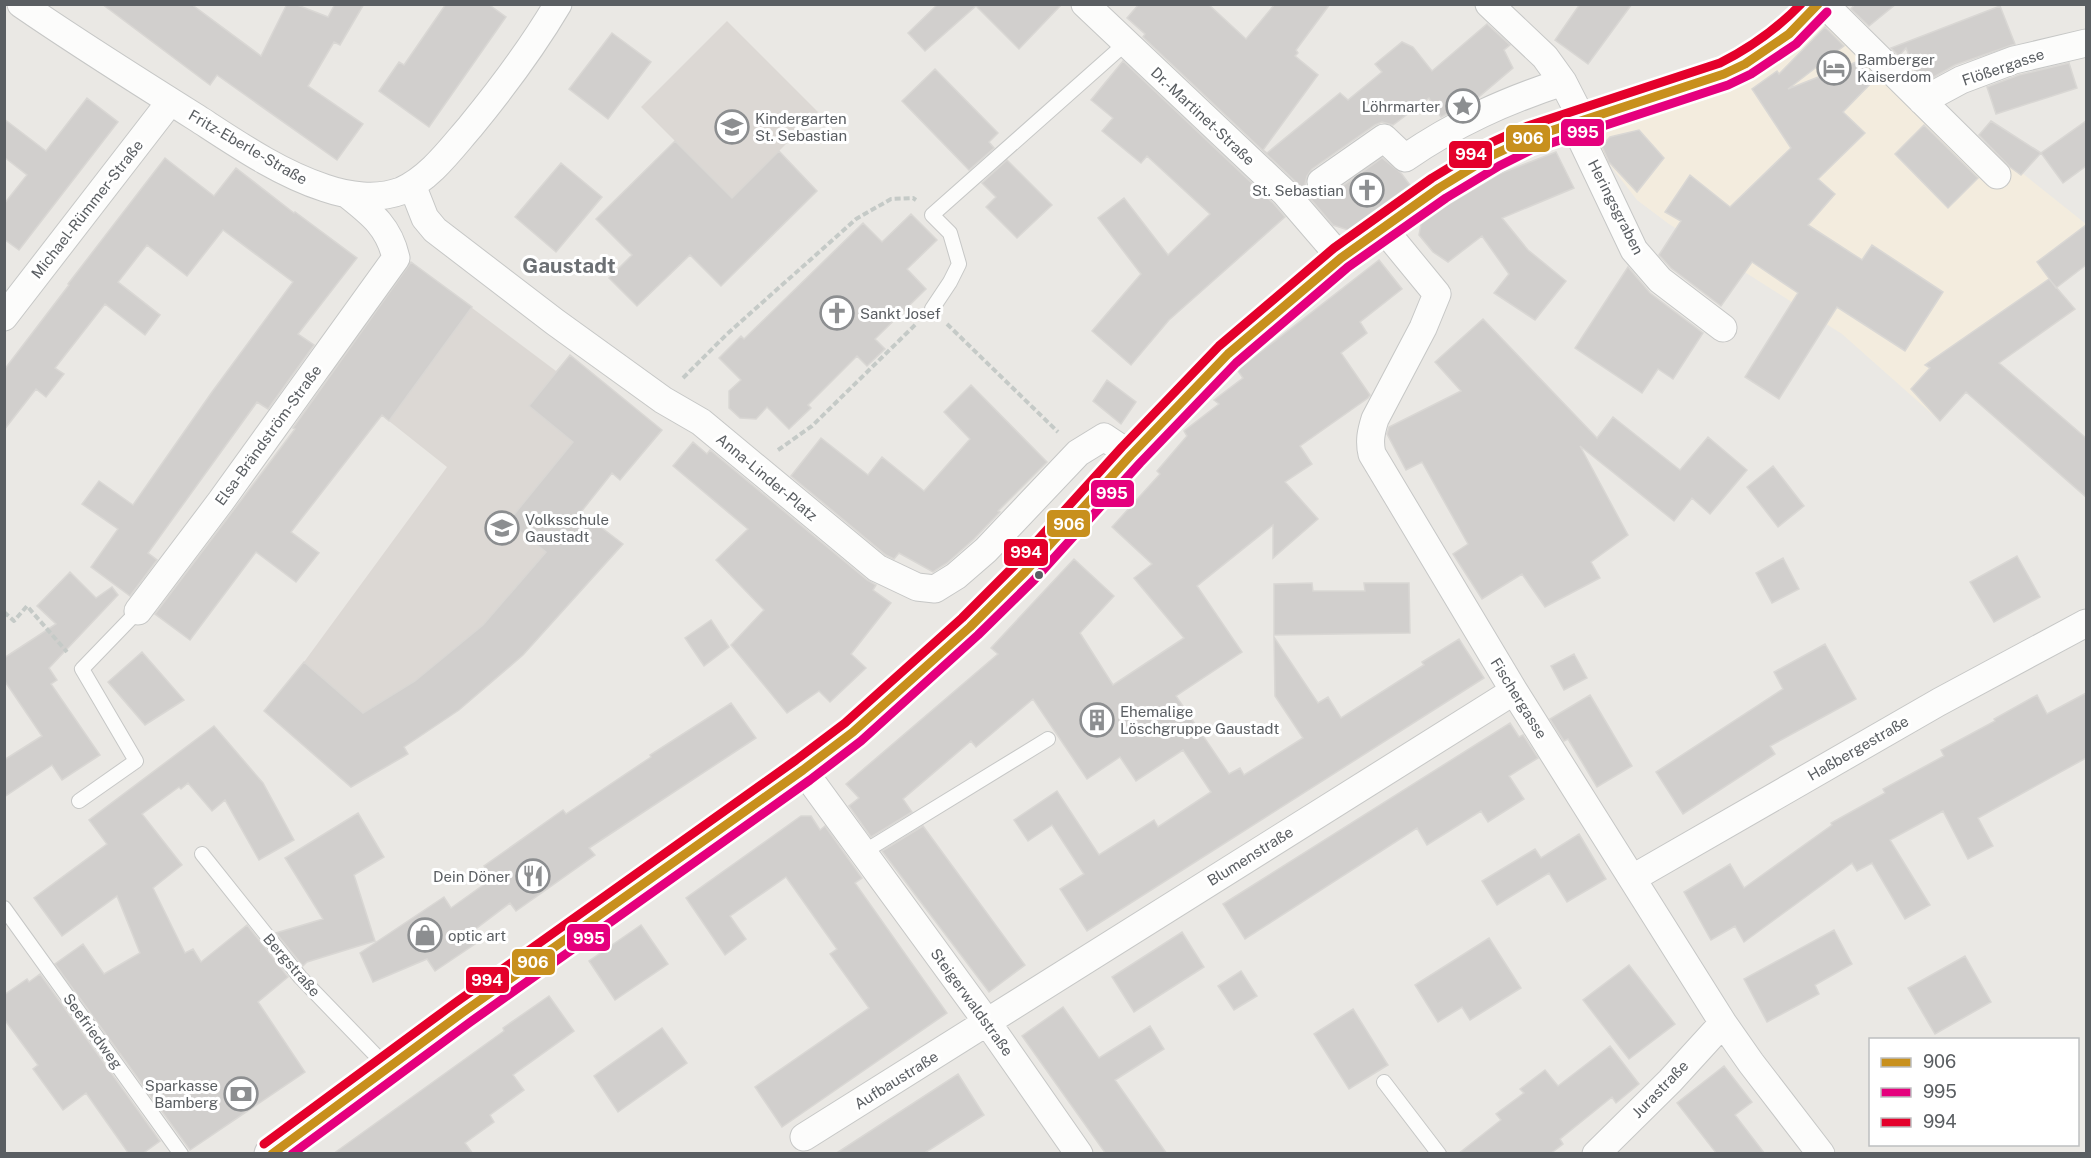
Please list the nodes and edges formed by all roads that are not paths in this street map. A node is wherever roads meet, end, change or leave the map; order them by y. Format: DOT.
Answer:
graph roads {
  1 [pos="21,4"];
  2 [pos="558,4"];
  3 [pos="1085,4"];
  4 [pos="1489,4"];
  5 [pos="1818,4"];
  6 [pos="1824,4"];
  7 [pos="2086,43"];
  8 [pos="1126,44"];
  9 [pos="1563,82"];
  10 [pos="1922,101"];
  11 [pos="170,102"];
  12 [pos="1579,123"];
  13 [pos="1997,175"];
  14 [pos="1321,182"];
  15 [pos="412,185"];
  16 [pos="348,195"];
  17 [pos="425,218"];
  18 [pos="1382,227"];
  19 [pos="396,258"];
  20 [pos="1341,258"];
  21 [pos="932,309"];
  22 [pos="4,317"];
  23 [pos="1723,328"];
  24 [pos="1131,455"];
  25 [pos="138,611"];
  26 [pos="2086,623"];
  27 [pos="1514,691"];
  28 [pos="1048,739"];
  29 [pos="803,771"];
  30 [pos="79,801"];
  31 [pos="862,853"];
  32 [pos="202,854"];
  33 [pos="1633,878"];
  34 [pos="4,908"];
  35 [pos="987,1022"];
  36 [pos="1723,1023"];
  37 [pos="389,1068"];
  38 [pos="1384,1082"];
  39 [pos="804,1137"];
  40 [pos="181,1154"];
  41 [pos="272,1154"];
  42 [pos="1079,1154"];
  43 [pos="1439,1154"];
  44 [pos="1596,1154"];
  45 [pos="1821,1154"];
  1 -- 11 [label="street, Fritz-Eberle-Straße"];
  2 -- 15 [label="street, Fritz-Eberle-Straße"];
  3 -- 8 [label="street, Dr.-Martinet-Straße"];
  4 -- 9 [label="street, Heringsgraben"];
  5 -- 12 [label="street"];
  6 -- 10 [label="street"];
  7 -- 10 [label="street, Flößergasse"];
  8 -- 20 [label="street, Dr.-Martinet-Straße"];
  8 -- 21 [label="lane"];
  9 -- 12 [label="street, Heringsgraben"];
  9 -- 14 [label="street"];
  10 -- 13 [label="street"];
  11 -- 16 [label="street, Fritz-Eberle-Straße"];
  11 -- 22 [label="street, Michael-Rümmer-Straße"];
  12 -- 18 [label="street"];
  12 -- 23 [label="street, Heringsgraben"];
  15 -- 16 [label="street, Fritz-Eberle-Straße"];
  15 -- 17 [label="street, Anna-Linder-Platz"];
  16 -- 19 [label="street"];
  17 -- 19 [label="street, Elsa-Brändström-Straße"];
  17 -- 24 [label="street, Anna-Linder-Platz"];
  18 -- 20 [label="street"];
  18 -- 27 [label="street, Fischergasse"];
  19 -- 25 [label="street, Elsa-Brändström-Straße"];
  20 -- 24 [label="street"];
  24 -- 29 [label="street"];
  25 -- 30 [label="lane"];
  26 -- 33 [label="street, Haßbergestraße"];
  27 -- 33 [label="street, Fischergasse"];
  27 -- 35 [label="street, Blumenstraße"];
  28 -- 31 [label="lane"];
  29 -- 31 [label="street, Steigerwaldstraße"];
  29 -- 37 [label="street"];
  31 -- 35 [label="street, Steigerwaldstraße"];
  32 -- 37 [label="lane, Bergstraße"];
  33 -- 36 [label="street, Fischergasse"];
  34 -- 40 [label="lane, Seefriedweg"];
  35 -- 39 [label="street, Aufbaustraße"];
  35 -- 42 [label="street, Steigerwaldstraße"];
  36 -- 44 [label="street, Jurastraße"];
  36 -- 45 [label="street, Fischergasse"];
  37 -- 41 [label="street"];
  38 -- 43 [label="lane"];
}
